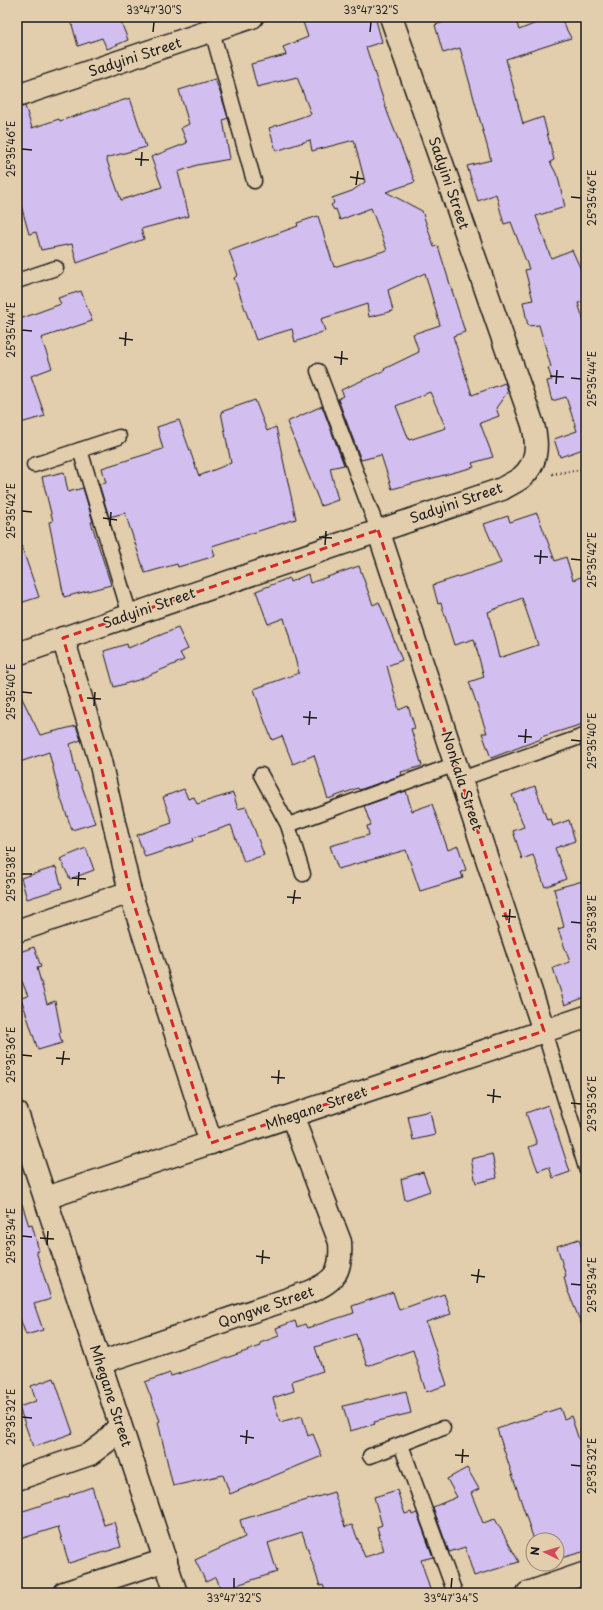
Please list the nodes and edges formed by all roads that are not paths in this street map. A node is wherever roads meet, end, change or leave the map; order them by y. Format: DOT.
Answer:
graph roads {
  1 [pos="252,17"];
  2 [pos="392,17"];
  3 [pos="210,24"];
  4 [pos="17,96"];
  5 [pos="254,181"];
  6 [pos="56,268"];
  7 [pos="18,278"];
  8 [pos="318,371"];
  9 [pos="119,437"];
  10 [pos="80,450"];
  11 [pos="34,465"];
  12 [pos="378,530"];
  13 [pos="130,615"];
  14 [pos="63,638"];
  15 [pos="17,654"];
  16 [pos="586,735"];
  17 [pos="459,771"];
  18 [pos="260,775"];
  19 [pos="288,825"];
  20 [pos="303,874"];
  21 [pos="130,892"];
  22 [pos="17,931"];
  23 [pos="586,1017"];
  24 [pos="544,1031"];
  25 [pos="17,1113"];
  26 [pos="292,1116"];
  27 [pos="211,1143"];
  28 [pos="586,1168"];
  29 [pos="46,1198"];
  30 [pos="100,1363"];
  31 [pos="120,1425"];
  32 [pos="443,1428"];
  33 [pos="401,1445"];
  34 [pos="370,1456"];
  35 [pos="17,1479"];
  36 [pos="166,1560"];
  37 [pos="586,1573"];
  38 [pos="64,1593"];
  39 [pos="176,1593"];
  40 [pos="455,1593"];
  41 [pos="530,1593"];
  1 -- 3 [label="street, Sadyini Street"];
  2 -- 12 [label="street, Sadyini Street"];
  3 -- 4 [label="street, Sadyini Street"];
  3 -- 5 [label="lane"];
  6 -- 7 [label="lane"];
  8 -- 12 [label="lane"];
  9 -- 10 [label="lane"];
  10 -- 11 [label="lane"];
  10 -- 13 [label="lane"];
  12 -- 13 [label="street, Sadyini Street"];
  12 -- 17 [label="street, Nonkala Street"];
  13 -- 14 [label="street, Sadyini Street"];
  14 -- 15 [label="street, Sadyini Street"];
  14 -- 21 [label="street"];
  16 -- 17 [label="lane"];
  17 -- 19 [label="lane"];
  17 -- 24 [label="street, Nonkala Street"];
  18 -- 19 [label="lane"];
  19 -- 20 [label="lane"];
  21 -- 22 [label="street"];
  21 -- 27 [label="street"];
  23 -- 24 [label="street, Mhegane Street"];
  24 -- 26 [label="street, Mhegane Street"];
  24 -- 28 [label="lane"];
  25 -- 29 [label="street, Mhegane Street"];
  26 -- 27 [label="street, Mhegane Street"];
  26 -- 30 [label="street, Qongwe Street"];
  27 -- 29 [label="street, Mhegane Street"];
  29 -- 30 [label="street, Mhegane Street"];
  30 -- 31 [label="street, Mhegane Street"];
  31 -- 35 [label="street"];
  31 -- 36 [label="street, Mhegane Street"];
  32 -- 33 [label="lane"];
  33 -- 34 [label="lane"];
  33 -- 40 [label="lane"];
  36 -- 38 [label="street"];
  36 -- 39 [label="street, Mhegane Street"];
  37 -- 41 [label="street"];
}
